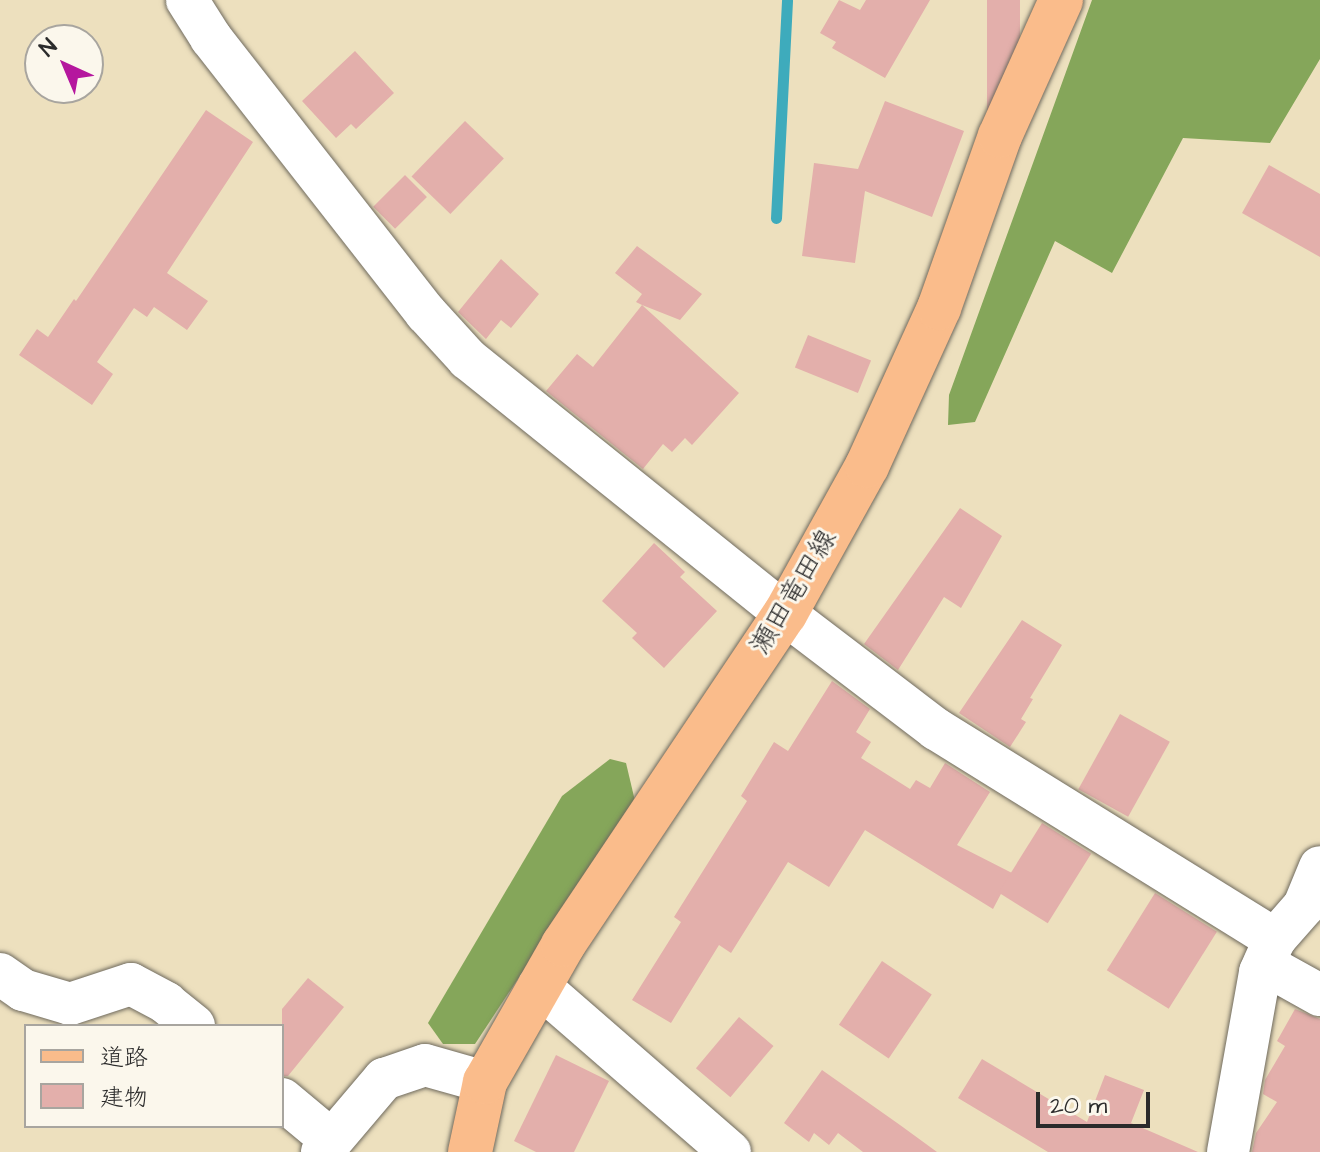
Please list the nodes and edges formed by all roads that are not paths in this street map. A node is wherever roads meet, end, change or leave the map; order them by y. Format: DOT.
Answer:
graph roads {
  1 [pos="187,0"];
  2 [pos="1061,0"];
  3 [pos="785,614"];
  4 [pos="1320,867"];
  5 [pos="1269,952"];
  6 [pos="0,974"];
  7 [pos="539,986"];
  8 [pos="1320,995"];
  9 [pos="192,1024"];
  10 [pos="485,1082"];
  11 [pos="284,1101"];
  12 [pos="326,1145"];
  13 [pos="470,1152"];
  14 [pos="730,1152"];
  15 [pos="1228,1152"];
  1 -- 3 [label="street"];
  2 -- 3 [label="main road, 瀬田竜田線"];
  3 -- 5 [label="street"];
  3 -- 7 [label="main road, 瀬田竜田線"];
  4 -- 5 [label="street"];
  5 -- 8 [label="street"];
  5 -- 15 [label="street"];
  6 -- 9 [label="street"];
  7 -- 10 [label="main road, 瀬田竜田線"];
  7 -- 14 [label="street"];
  10 -- 12 [label="street"];
  10 -- 13 [label="main road, 瀬田竜田線"];
  11 -- 12 [label="street"];
}
